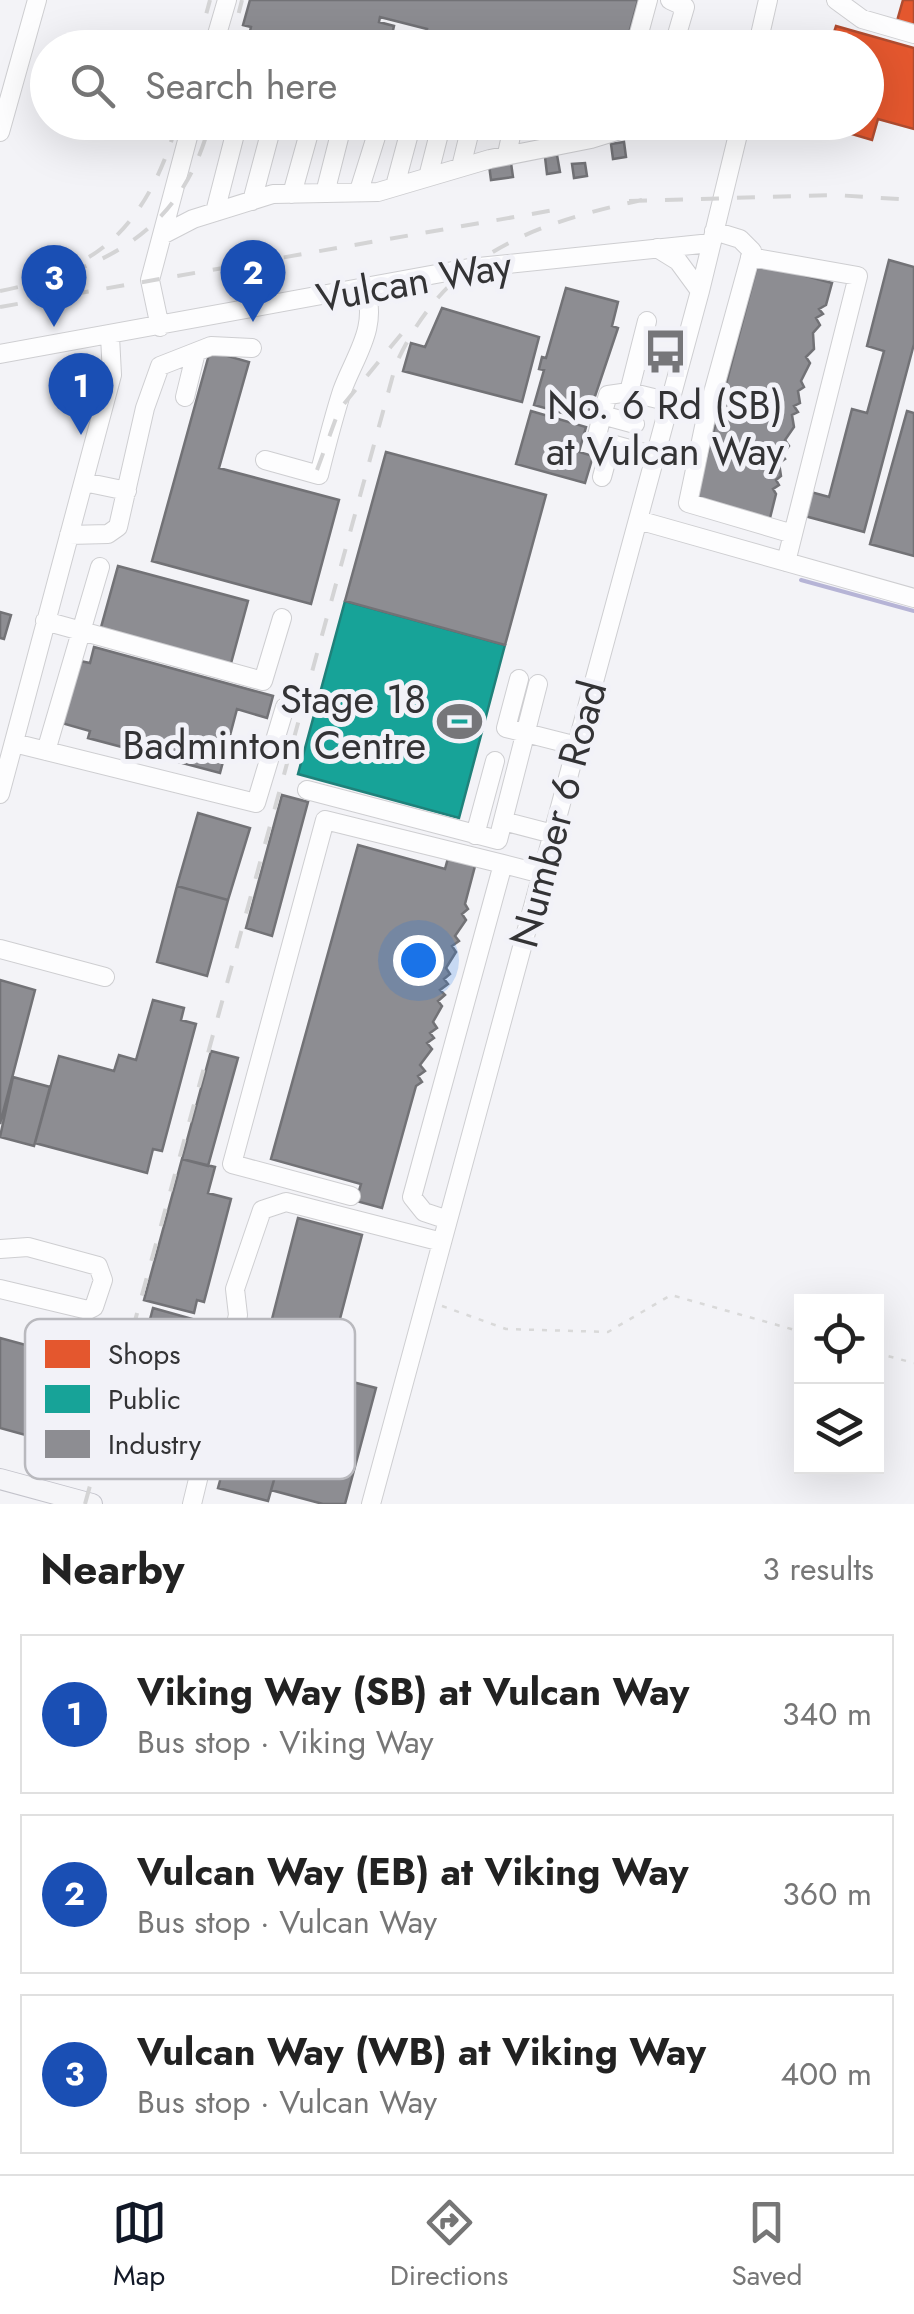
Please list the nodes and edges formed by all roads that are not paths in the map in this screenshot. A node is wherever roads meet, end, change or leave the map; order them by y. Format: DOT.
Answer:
graph roads {
  1 [pos="37,0"];
  2 [pos="227,0"];
  3 [pos="648,0"];
  4 [pos="670,0"];
  5 [pos="768,0"];
  6 [pos="836,0"];
  7 [pos="218,30"];
  8 [pos="640,30"];
  9 [pos="678,30"];
  10 [pos="761,30"];
  11 [pos="914,34"];
  12 [pos="0,132"];
  13 [pos="188,140"];
  14 [pos="233,140"];
  15 [pos="268,140"];
  16 [pos="307,140"];
  17 [pos="339,140"];
  18 [pos="368,140"];
  19 [pos="408,140"];
  20 [pos="437,140"];
  21 [pos="468,140"];
  22 [pos="510,140"];
  23 [pos="591,140"];
  24 [pos="736,140"];
  25 [pos="507,154"];
  26 [pos="462,167"];
  27 [pos="428,177"];
  28 [pos="396,186"];
  29 [pos="360,191"];
  30 [pos="324,193"];
  31 [pos="292,194"];
  32 [pos="252,201"];
  33 [pos="215,212"];
  34 [pos="164,234"];
  35 [pos="713,237"];
  36 [pos="657,248"];
  37 [pos="750,257"];
  38 [pos="364,287"];
  39 [pos="700,291"];
  40 [pos="213,316"];
  41 [pos="648,321"];
  42 [pos="160,326"];
  43 [pos="110,336"];
  44 [pos="220,346"];
  45 [pos="252,348"];
  46 [pos="196,352"];
  47 [pos="0,354"];
  48 [pos="629,392"];
  49 [pos="184,397"];
  50 [pos="670,402"];
  51 [pos="602,415"];
  52 [pos="635,424"];
  53 [pos="611,444"];
  54 [pos="655,456"];
  55 [pos="265,460"];
  56 [pos="602,478"];
  57 [pos="84,482"];
  58 [pos="127,491"];
  59 [pos="638,520"];
  60 [pos="793,534"];
  61 [pos="69,535"];
  62 [pos="786,562"];
  63 [pos="100,568"];
  64 [pos="914,598"];
  65 [pos="282,618"];
  66 [pos="46,621"];
  67 [pos="82,632"];
  68 [pos="519,679"];
  69 [pos="538,684"];
  70 [pos="284,708"];
  71 [pos="525,733"];
  72 [pos="14,742"];
  73 [pos="577,746"];
  74 [pos="46,751"];
  75 [pos="495,761"];
  76 [pos="308,790"];
  77 [pos="0,794"];
  78 [pos="503,821"];
  79 [pos="475,834"];
  80 [pos="553,834"];
  81 [pos="503,864"];
  82 [pos="542,874"];
  83 [pos="0,949"];
  84 [pos="105,977"];
  85 [pos="351,1196"];
  86 [pos="448,1220"];
  87 [pos="442,1242"];
  88 [pos="1,1254"];
  89 [pos="0,1289"];
  90 [pos="237,1319"];
  91 [pos="198,1479"];
  92 [pos="0,1480"];
  93 [pos="64,1500"];
  94 [pos="92,1504"];
  95 [pos="192,1504"];
  96 [pos="372,1504"];
  1 -- 12 [label="street"];
  2 -- 7 [label="street"];
  3 -- 8 [label="street"];
  4 -- 9 [label="street"];
  5 -- 10 [label="street"];
  6 -- 11 [label="street"];
  13 -- 34 [label="street"];
  14 -- 33 [label="street"];
  15 -- 32 [label="street"];
  16 -- 31 [label="street"];
  17 -- 30 [label="street"];
  18 -- 29 [label="street"];
  19 -- 28 [label="street"];
  20 -- 27 [label="street"];
  21 -- 26 [label="street"];
  22 -- 25 [label="street"];
  23 -- 25 [label="street"];
  24 -- 35 [label="street, Number 6 Road"];
  25 -- 26 [label="street"];
  26 -- 27 [label="street"];
  27 -- 28 [label="street"];
  28 -- 29 [label="street"];
  29 -- 30 [label="street"];
  30 -- 31 [label="street"];
  31 -- 32 [label="street"];
  32 -- 33 [label="street"];
  33 -- 34 [label="street"];
  34 -- 42 [label="street"];
  35 -- 36 [label="street, Vulcan Way"];
  35 -- 37 [label="street"];
  35 -- 39 [label="street, Number 6 Road"];
  36 -- 38 [label="street, Vulcan Way"];
  36 -- 39 [label="street"];
  37 -- 60 [label="street"];
  37 -- 60 [label="street"];
  38 -- 40 [label="street, Vulcan Way"];
  38 -- 55 [label="street"];
  39 -- 50 [label="street, Number 6 Road"];
  40 -- 42 [label="street, Vulcan Way"];
  40 -- 44 [label="street"];
  41 -- 48 [label="street"];
  42 -- 43 [label="street, Vulcan Way"];
  43 -- 47 [label="street, Vulcan Way"];
  43 -- 57 [label="street"];
  44 -- 45 [label="street"];
  44 -- 46 [label="street"];
  46 -- 49 [label="street"];
  46 -- 58 [label="street"];
  48 -- 50 [label="street"];
  48 -- 51 [label="street"];
  50 -- 54 [label="street, Number 6 Road"];
  51 -- 52 [label="street"];
  51 -- 53 [label="street"];
  53 -- 54 [label="street"];
  53 -- 56 [label="street"];
  54 -- 59 [label="street, Number 6 Road"];
  57 -- 58 [label="street"];
  57 -- 61 [label="street"];
  58 -- 61 [label="street"];
  59 -- 62 [label="street"];
  59 -- 73 [label="street, Number 6 Road"];
  60 -- 62 [label="street"];
  61 -- 66 [label="street"];
  62 -- 64 [label="street"];
  63 -- 67 [label="street"];
  65 -- 67 [label="street"];
  66 -- 67 [label="street"];
  66 -- 72 [label="street"];
  67 -- 74 [label="street"];
  68 -- 71 [label="street"];
  69 -- 71 [label="street"];
  70 -- 74 [label="street"];
  71 -- 73 [label="street"];
  71 -- 78 [label="street"];
  72 -- 74 [label="street"];
  72 -- 77 [label="street"];
  73 -- 80 [label="street, Number 6 Road"];
  75 -- 79 [label="street"];
  76 -- 79 [label="street"];
  78 -- 79 [label="street"];
  78 -- 80 [label="street"];
  80 -- 82 [label="street, Number 6 Road"];
  81 -- 82 [label="street"];
  81 -- 85 [label="street"];
  81 -- 86 [label="street"];
  82 -- 86 [label="street, Number 6 Road"];
  83 -- 84 [label="street"];
  86 -- 87 [label="street, Number 6 Road"];
  87 -- 90 [label="street"];
  87 -- 96 [label="street, Number 6 Road"];
  88 -- 89 [label="street"];
  91 -- 95 [label="street"];
  92 -- 93 [label="main road"];
  93 -- 94 [label="main road"];
}
